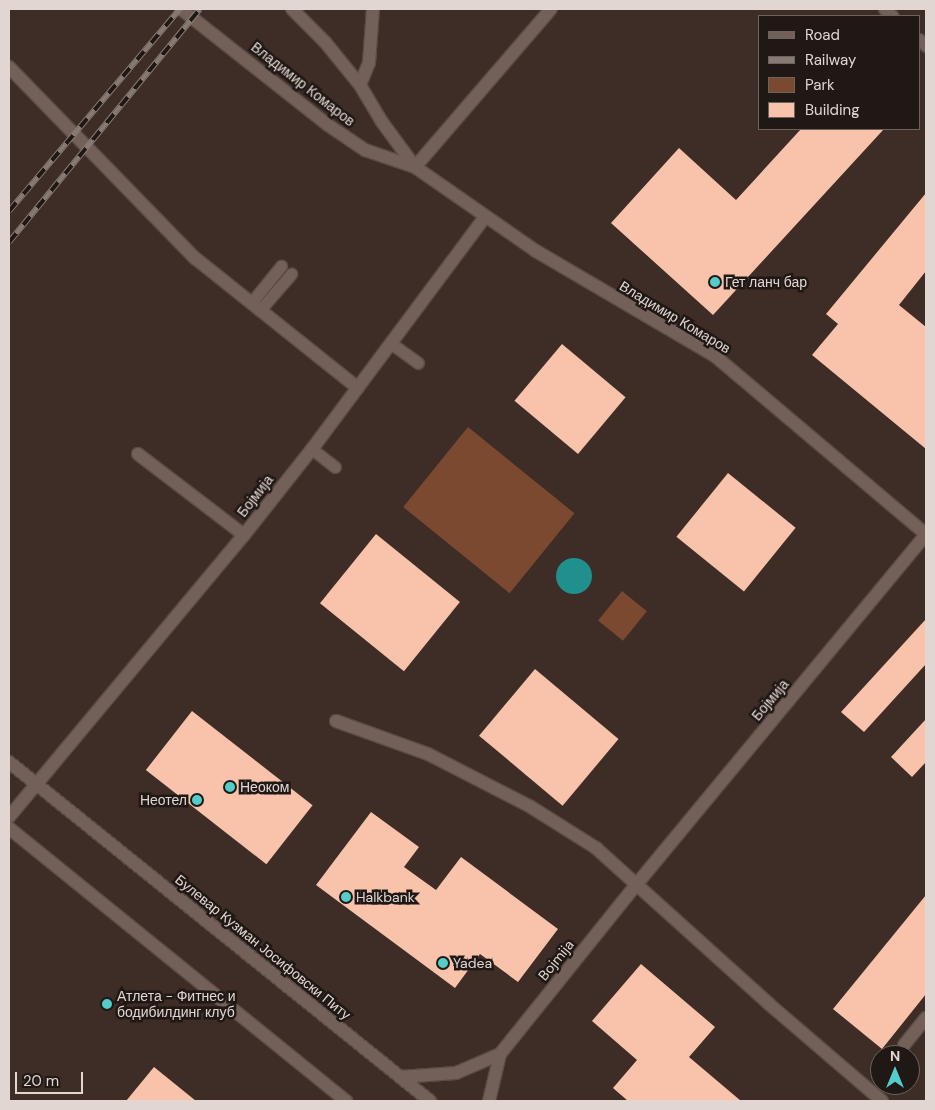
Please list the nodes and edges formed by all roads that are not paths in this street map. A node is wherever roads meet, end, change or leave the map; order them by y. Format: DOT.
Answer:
graph roads {
  1 [pos="182,9"];
  2 [pos="292,9"];
  3 [pos="374,9"];
  4 [pos="551,9"];
  5 [pos="9,67"];
  6 [pos="360,85"];
  7 [pos="415,167"];
  8 [pos="485,216"];
  9 [pos="281,266"];
  10 [pos="291,274"];
  11 [pos="256,306"];
  12 [pos="392,344"];
  13 [pos="418,363"];
  14 [pos="358,388"];
  15 [pos="312,449"];
  16 [pos="138,454"];
  17 [pos="335,467"];
  18 [pos="926,534"];
  19 [pos="244,535"];
  20 [pos="336,721"];
  21 [pos="9,762"];
  22 [pos="36,784"];
  23 [pos="9,817"];
  24 [pos="9,828"];
  25 [pos="636,885"];
  26 [pos="926,1018"];
  27 [pos="904,1045"];
  28 [pos="500,1054"];
  29 [pos="400,1077"];
  30 [pos="346,1101"];
  31 [pos="430,1101"];
  32 [pos="489,1101"];
  33 [pos="882,1101"];
  1 -- 7 [label="street, Владимир Комаров"];
  2 -- 6 [label="street, Владимир Комаров"];
  3 -- 6 [label="street"];
  4 -- 7 [label="street"];
  5 -- 11 [label="street"];
  6 -- 7 [label="street, Владимир Комаров"];
  7 -- 8 [label="street, Владимир Комаров"];
  8 -- 12 [label="street, Бојмија"];
  8 -- 18 [label="street, Владимир Комаров"];
  9 -- 11 [label="lane"];
  10 -- 11 [label="lane"];
  11 -- 14 [label="street"];
  12 -- 13 [label="lane"];
  12 -- 14 [label="street, Бојмија"];
  14 -- 15 [label="street, Бојмија"];
  15 -- 17 [label="lane"];
  15 -- 19 [label="street, Бојмија"];
  16 -- 19 [label="street"];
  18 -- 25 [label="street, Бојмија"];
  19 -- 22 [label="street, Бојмија"];
  20 -- 25 [label="street"];
  21 -- 22 [label="street"];
  22 -- 23 [label="street"];
  22 -- 29 [label="street, Булевар Кузман Јосифовски Питу"];
  24 -- 30 [label="street"];
  25 -- 28 [label="street, Bojmija"];
  25 -- 33 [label="street"];
  26 -- 27 [label="street"];
  28 -- 29 [label="street"];
  28 -- 32 [label="street"];
  29 -- 31 [label="street, Булевар Кузман Јосифовски Питу"];
}
